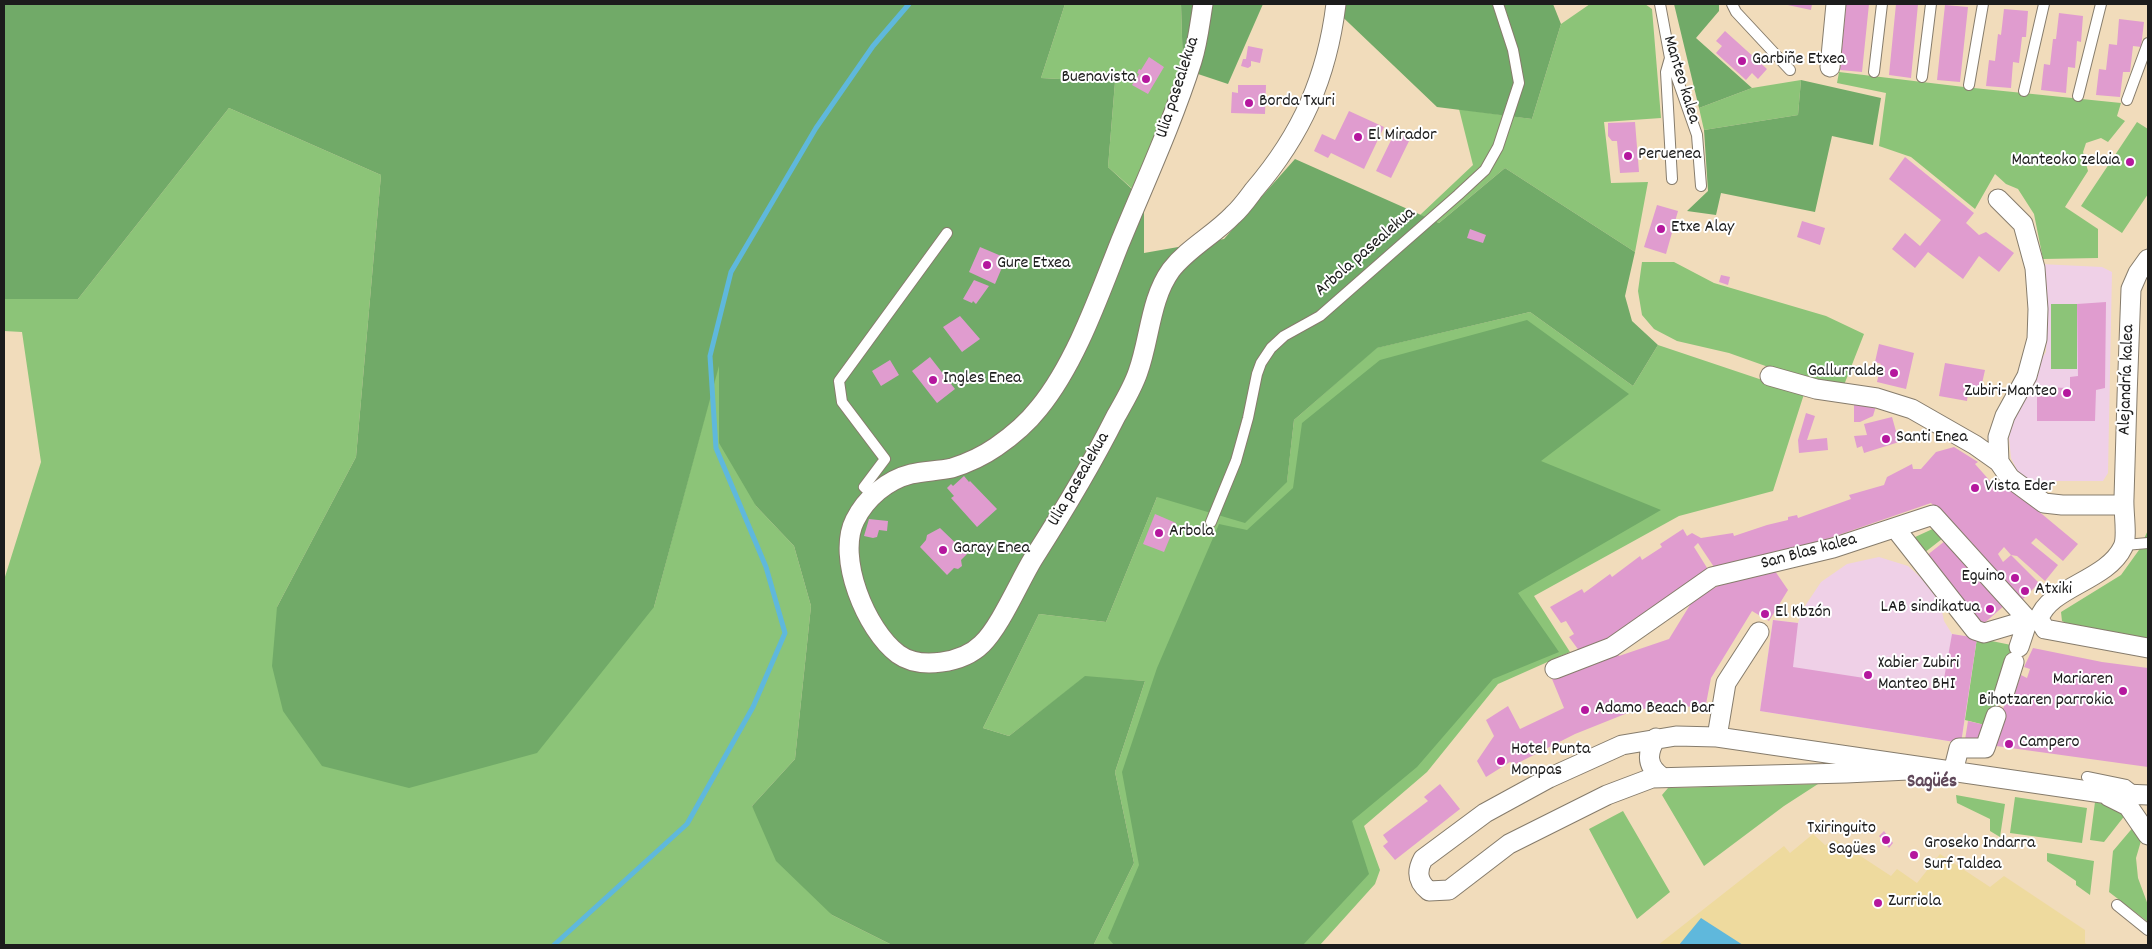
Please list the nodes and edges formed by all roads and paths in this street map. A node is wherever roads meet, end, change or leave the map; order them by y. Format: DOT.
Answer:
graph roads {
  1 [pos="1203,4"];
  2 [pos="1336,4"];
  3 [pos="1498,4"];
  4 [pos="1660,4"];
  5 [pos="1732,4"];
  6 [pos="1836,4"];
  7 [pos="1882,4"];
  8 [pos="1931,4"];
  9 [pos="1983,4"];
  10 [pos="2044,4"];
  11 [pos="2101,4"];
  12 [pos="2148,43"];
  13 [pos="1670,58"];
  14 [pos="1830,67"];
  15 [pos="1790,70"];
  16 [pos="1874,72"];
  17 [pos="1922,77"];
  18 [pos="1969,85"];
  19 [pos="2024,91"];
  20 [pos="2078,96"];
  21 [pos="2126,100"];
  22 [pos="1672,179"];
  23 [pos="1701,186"];
  24 [pos="1998,199"];
  25 [pos="947,232"];
  26 [pos="2148,259"];
  27 [pos="1770,376"];
  28 [pos="1998,462"];
  29 [pos="873,495"];
  30 [pos="2124,505"];
  31 [pos="1211,522"];
  32 [pos="1895,528"];
  33 [pos="2148,543"];
  34 [pos="2125,545"];
  35 [pos="2033,620"];
  36 [pos="1759,632"];
  37 [pos="2148,648"];
  38 [pos="1555,669"];
  39 [pos="2004,694"];
  40 [pos="1996,716"];
  41 [pos="1717,737"];
  42 [pos="1656,738"];
  43 [pos="1871,766"];
  44 [pos="1954,772"];
  45 [pos="1662,777"];
  46 [pos="2087,777"];
  47 [pos="2102,793"];
  48 [pos="2143,794"];
  49 [pos="2148,835"];
  50 [pos="2117,905"];
  51 [pos="2148,930"];
  1 -- 29 [label="street, Ulia pasealekua"];
  2 -- 29 [label="street, Ulia pasealekua"];
  3 -- 31 [label="lane, Arbola pasealekua"];
  4 -- 13 [label="lane, Manteo kalea"];
  5 -- 15 [label="lane"];
  6 -- 14 [label="street"];
  7 -- 16 [label="lane"];
  8 -- 17 [label="lane"];
  9 -- 18 [label="lane"];
  10 -- 19 [label="lane"];
  11 -- 20 [label="lane"];
  12 -- 21 [label="lane"];
  13 -- 22 [label="lane"];
  13 -- 23 [label="lane, Manteo kalea"];
  24 -- 28 [label="street"];
  25 -- 29 [label="lane"];
  26 -- 30 [label="street, Alejandría kalea"];
  27 -- 28 [label="street"];
  28 -- 30 [label="street"];
  30 -- 34 [label="street, Alejandría kalea"];
  32 -- 35 [label="street, San Blas kalea"];
  32 -- 35 [label="street"];
  32 -- 38 [label="street, San Blas kalea"];
  33 -- 34 [label="lane"];
  34 -- 35 [label="street"];
  35 -- 37 [label="street"];
  35 -- 39 [label="street"];
  36 -- 41 [label="street"];
  40 -- 44 [label="street"];
  41 -- 42 [label="street"];
  41 -- 43 [label="street"];
  42 -- 45 [label="street"];
  42 -- 45 [label="street"];
  43 -- 44 [label="street"];
  43 -- 45 [label="street"];
  44 -- 47 [label="street"];
  46 -- 48 [label="lane"];
  47 -- 48 [label="street"];
  47 -- 49 [label="street"];
  50 -- 51 [label="lane"];
}
